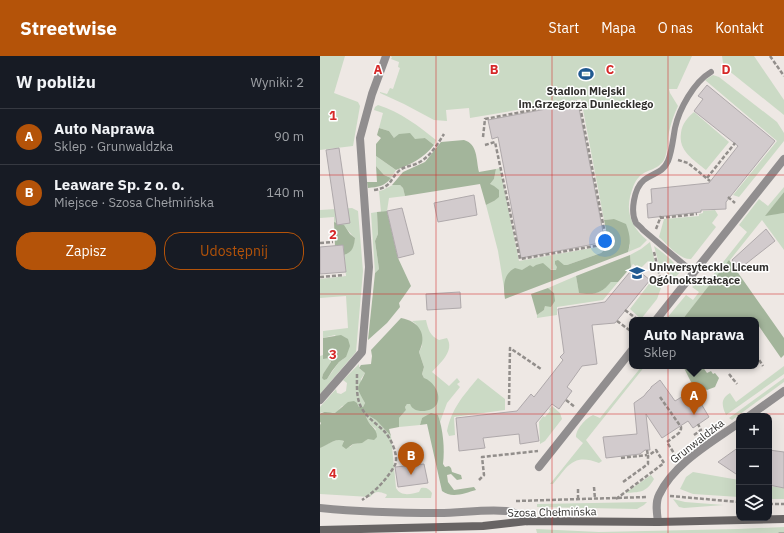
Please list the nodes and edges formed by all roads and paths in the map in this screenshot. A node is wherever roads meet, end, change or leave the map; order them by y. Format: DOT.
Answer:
graph roads {
  1 [pos="386,56"];
  2 [pos="770,56"];
  3 [pos="711,72"];
  4 [pos="784,76"];
  5 [pos="444,134"];
  6 [pos="483,137"];
  7 [pos="735,143"];
  8 [pos="485,145"];
  9 [pos="669,159"];
  10 [pos="784,159"];
  11 [pos="707,178"];
  12 [pos="710,181"];
  13 [pos="364,191"];
  14 [pos="728,197"];
  15 [pos="737,205"];
  16 [pos="697,214"];
  17 [pos="660,218"];
  18 [pos="333,242"];
  19 [pos="320,243"];
  20 [pos="694,273"];
  21 [pos="344,275"];
  22 [pos="320,277"];
  23 [pos="625,310"];
  24 [pos="634,317"];
  25 [pos="658,317"];
  26 [pos="617,321"];
  27 [pos="629,330"];
  28 [pos="629,354"];
  29 [pos="357,358"];
  30 [pos="759,360"];
  31 [pos="764,366"];
  32 [pos="541,369"];
  33 [pos="729,374"];
  34 [pos="737,384"];
  35 [pos="784,391"];
  36 [pos="660,397"];
  37 [pos="320,400"];
  38 [pos="566,400"];
  39 [pos="509,405"];
  40 [pos="576,408"];
  41 [pos="753,413"];
  42 [pos="698,424"];
  43 [pos="736,425"];
  44 [pos="694,435"];
  45 [pos="543,450"];
  46 [pos="647,450"];
  47 [pos="647,455"];
  48 [pos="675,455"];
  49 [pos="621,458"];
  50 [pos="539,467"];
  51 [pos="479,480"];
  52 [pos="623,482"];
  53 [pos="578,487"];
  54 [pos="594,487"];
  55 [pos="659,496"];
  56 [pos="578,499"];
  57 [pos="595,499"];
  58 [pos="615,499"];
  59 [pos="525,500"];
  60 [pos="368,502"];
  61 [pos="511,502"];
  62 [pos="736,502"];
  63 [pos="772,504"];
  64 [pos="784,504"];
  65 [pos="320,508"];
  66 [pos="526,508"];
  67 [pos="784,519"];
  68 [pos="527,521"];
  69 [pos="658,522"];
  70 [pos="320,530"];
  1 -- 13 [label="street"];
  2 -- 4 [label="path"];
  3 -- 9 [label="lane"];
  5 -- 13 [label="path"];
  6 -- 8 [label="path"];
  7 -- 11 [label="path"];
  9 -- 11 [label="path"];
  9 -- 20 [label="lane"];
  10 -- 20 [label="street"];
  11 -- 12 [label="path"];
  13 -- 29 [label="street"];
  14 -- 15 [label="path"];
  16 -- 17 [label="path"];
  18 -- 19 [label="path"];
  20 -- 25 [label="street"];
  21 -- 22 [label="path"];
  23 -- 24 [label="path"];
  26 -- 27 [label="path"];
  28 -- 50 [label="street"];
  29 -- 37 [label="street"];
  29 -- 60 [label="path"];
  30 -- 31 [label="path"];
  32 -- 39 [label="path"];
  33 -- 34 [label="path"];
  35 -- 41 [label="street"];
  36 -- 48 [label="path"];
  38 -- 40 [label="path"];
  42 -- 44 [label="path"];
  43 -- 55 [label="street, Grunwaldzka"];
  45 -- 51 [label="path"];
  46 -- 47 [label="path"];
  47 -- 49 [label="path"];
  47 -- 52 [label="path"];
  47 -- 58 [label="path"];
  53 -- 56 [label="path"];
  54 -- 57 [label="path"];
  55 -- 58 [label="path"];
  55 -- 62 [label="path"];
  55 -- 69 [label="street, Grunwaldzka"];
  56 -- 57 [label="path"];
  56 -- 59 [label="path"];
  57 -- 58 [label="path"];
  59 -- 61 [label="path"];
  59 -- 66 [label="path"];
  63 -- 64 [label="path"];
  65 -- 68 [label="street"];
  67 -- 69 [label="main road, Szosa Chełmińska"];
  68 -- 69 [label="main road, Szosa Chełmińska"];
  68 -- 70 [label="main road, Szosa Chełmińska"];
}
